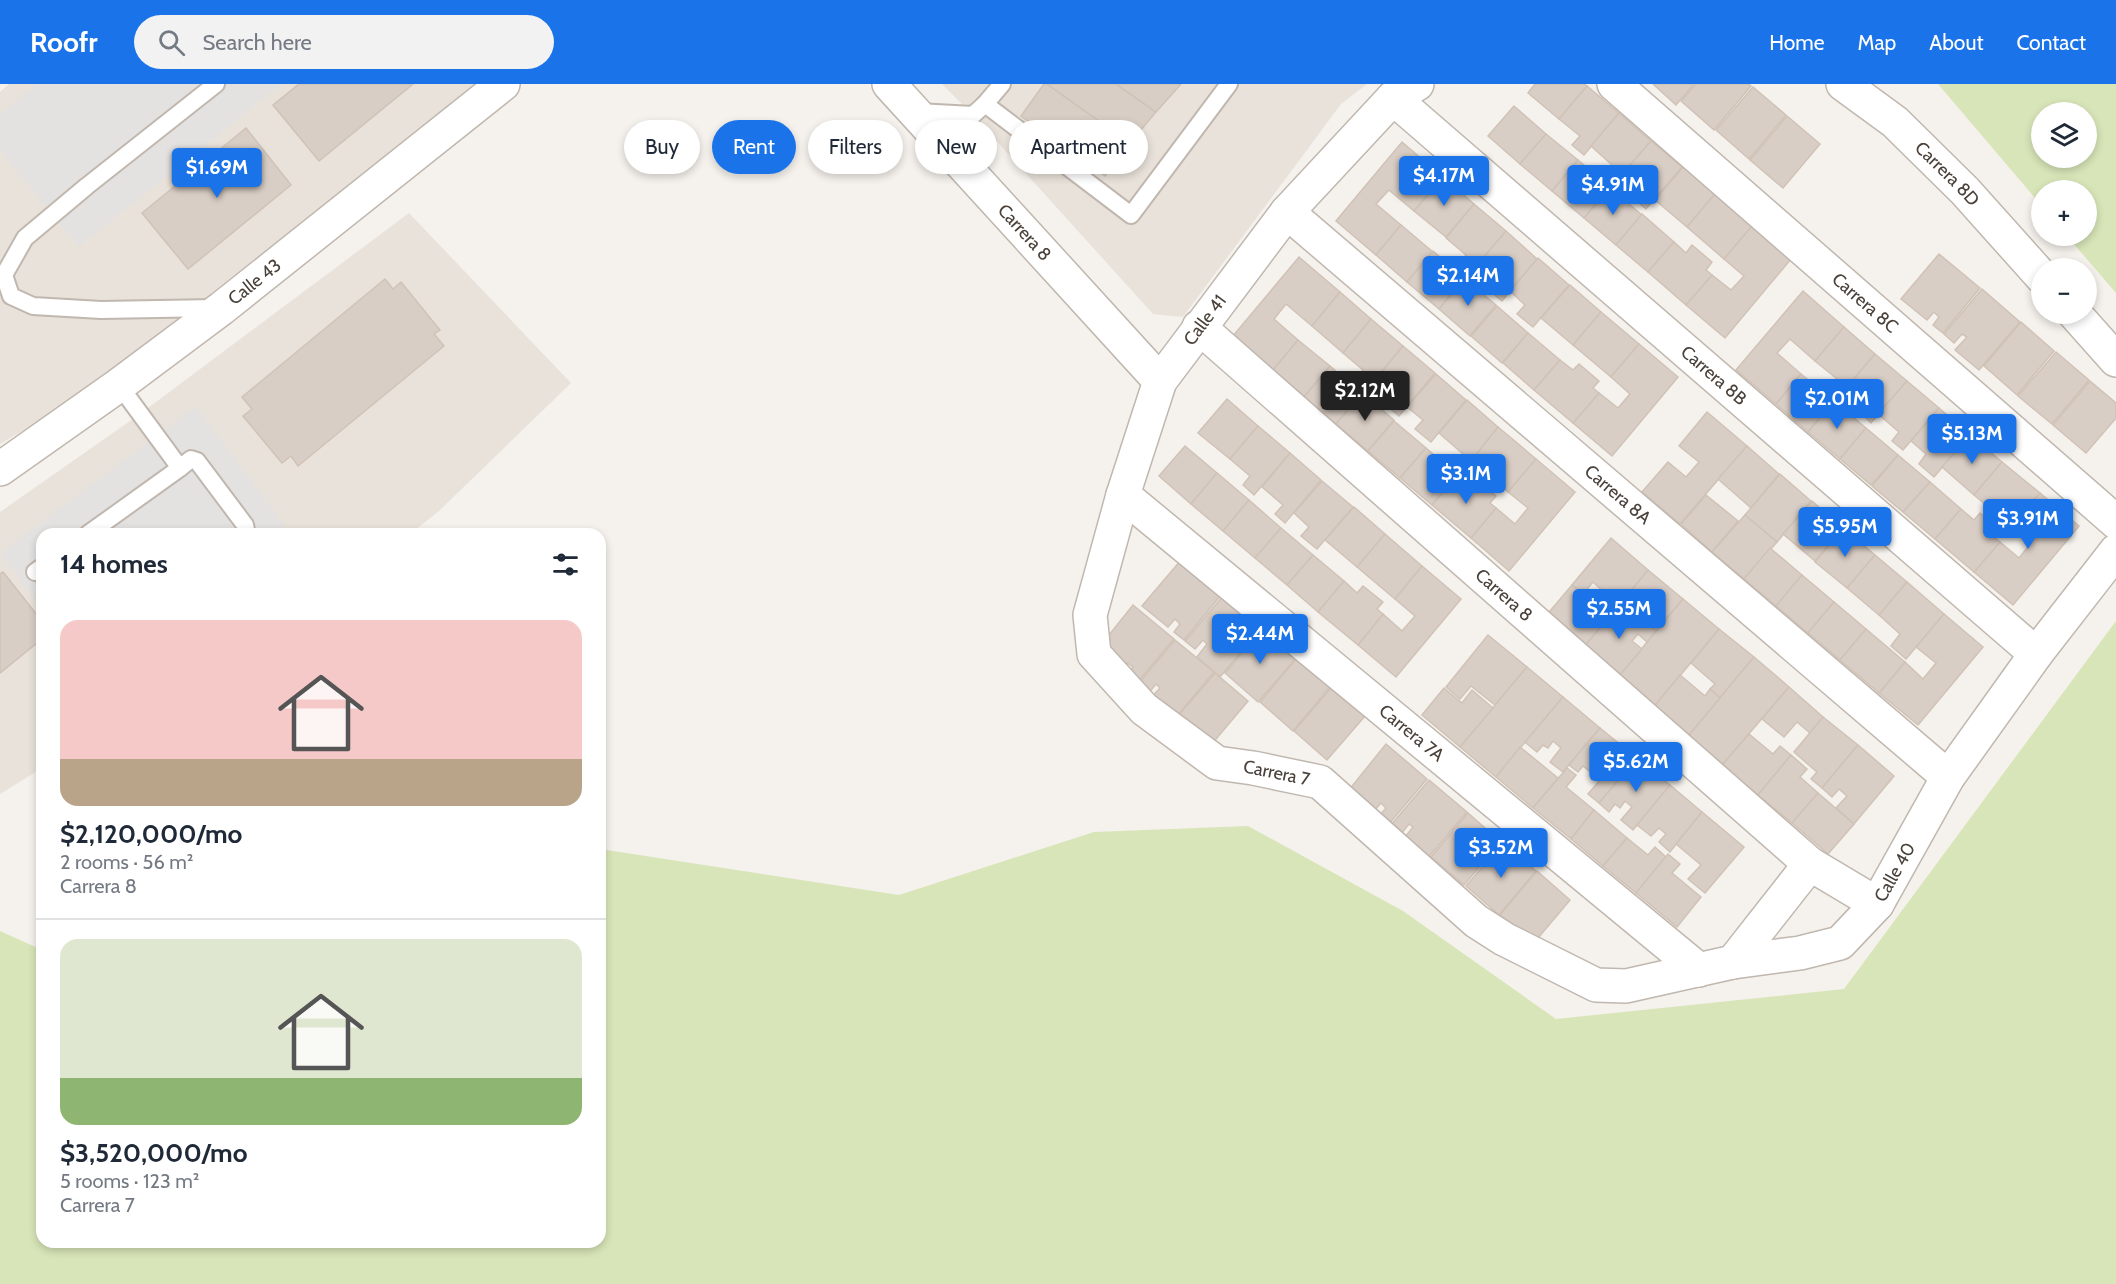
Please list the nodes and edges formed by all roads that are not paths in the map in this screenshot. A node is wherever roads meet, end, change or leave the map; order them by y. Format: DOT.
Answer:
graph roads {
  1 [pos="216,84"];
  2 [pos="503,84"];
  3 [pos="889,84"];
  4 [pos="1002,84"];
  5 [pos="1229,84"];
  6 [pos="1614,84"];
  7 [pos="1843,84"];
  8 [pos="1405,91"];
  9 [pos="985,104"];
  10 [pos="915,111"];
  11 [pos="1287,212"];
  12 [pos="2031,264"];
  13 [pos="222,308"];
  14 [pos="2083,324"];
  15 [pos="1199,327"];
  16 [pos="2116,360"];
  17 [pos="1160,381"];
  18 [pos="118,385"];
  19 [pos="180,468"];
  20 [pos="0,469"];
  21 [pos="1124,495"];
  22 [pos="2116,522"];
  23 [pos="96,528"];
  24 [pos="246,528"];
  25 [pos="2116,551"];
  26 [pos="1090,615"];
  27 [pos="2036,654"];
  28 [pos="1948,777"];
  29 [pos="1810,864"];
  30 [pos="1877,904"];
  31 [pos="1733,962"];
  32 [pos="1549,963"];
  33 [pos="1699,970"];
  1 -- 13 [label="lane"];
  2 -- 13 [label="street, Calle 43"];
  3 -- 10 [label="street, Carrera 8"];
  4 -- 9 [label="lane"];
  5 -- 9 [label="lane"];
  6 -- 22 [label="street, Carrera 8C"];
  7 -- 12 [label="street, Carrera 8D"];
  8 -- 11 [label="street, Calle 41"];
  8 -- 27 [label="street, Carrera 8B"];
  9 -- 10 [label="lane"];
  10 -- 17 [label="street, Carrera 8"];
  11 -- 15 [label="street, Calle 41"];
  11 -- 28 [label="street, Carrera 8A"];
  13 -- 18 [label="street, Calle 43"];
  14 -- 16 [label="street"];
  15 -- 17 [label="street, Calle 41"];
  15 -- 29 [label="street, Carrera 8"];
  17 -- 21 [label="street, Calle 41"];
  18 -- 19 [label="lane"];
  18 -- 20 [label="street, Calle 43"];
  19 -- 23 [label="lane"];
  19 -- 24 [label="lane"];
  21 -- 26 [label="street, Calle 41"];
  21 -- 33 [label="street, Carrera 7A"];
  25 -- 27 [label="street, Calle 40"];
  26 -- 32 [label="street, Carrera 7"];
  27 -- 28 [label="street, Calle 40"];
  28 -- 30 [label="street, Calle 40"];
  29 -- 30 [label="street, Carrera 8"];
  29 -- 31 [label="street"];
  30 -- 31 [label="street, Calle 40"];
  31 -- 33 [label="street, Calle 40"];
  32 -- 33 [label="street, Calle 40"];
}
